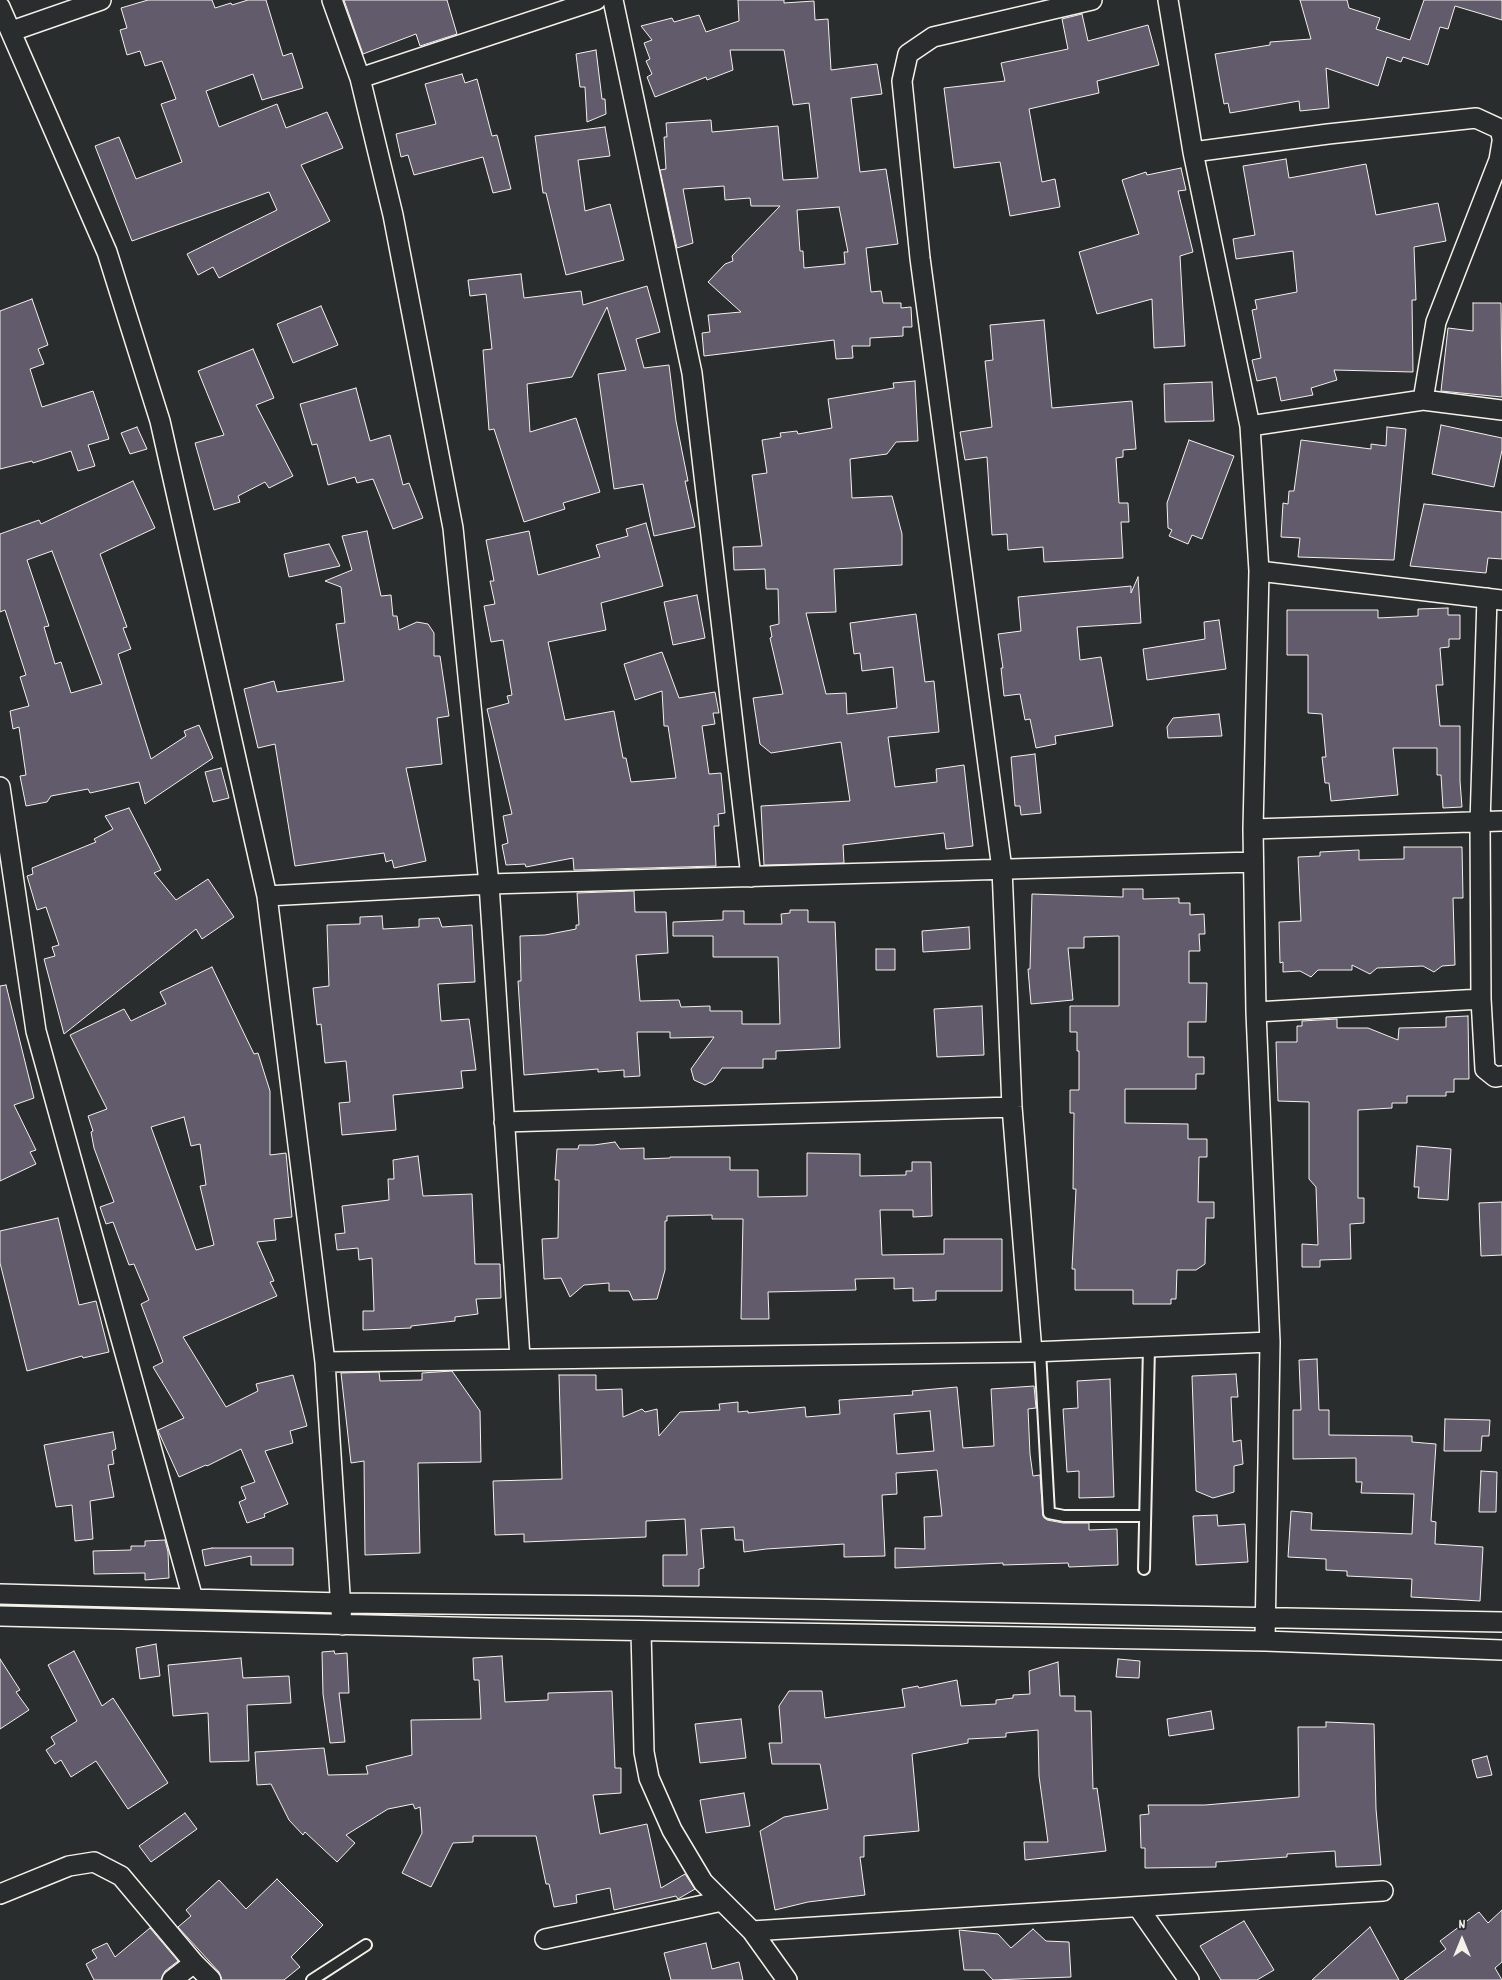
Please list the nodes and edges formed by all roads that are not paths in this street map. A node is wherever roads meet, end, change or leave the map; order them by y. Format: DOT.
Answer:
graph roads {
  1 [pos="101,0"];
  2 [pos="332,0"];
  3 [pos="596,0"];
  4 [pos="613,0"];
  5 [pos="1092,0"];
  6 [pos="1168,0"];
  7 [pos="0,7"];
  8 [pos="12,31"];
  9 [pos="360,78"];
  10 [pos="1502,138"];
  11 [pos="1502,142"];
  12 [pos="1193,152"];
  13 [pos="1423,400"];
  14 [pos="1502,410"];
  15 [pos="1250,426"];
  16 [pos="1259,571"];
  17 [pos="1495,599"];
  18 [pos="0,787"];
  19 [pos="1502,821"];
  20 [pos="1480,823"];
  21 [pos="1253,829"];
  22 [pos="1253,862"];
  23 [pos="1002,870"];
  24 [pos="751,877"];
  25 [pos="489,884"];
  26 [pos="267,896"];
  27 [pos="1481,999"];
  28 [pos="1256,1012"];
  29 [pos="1502,1076"];
  30 [pos="1012,1107"];
  31 [pos="504,1122"];
  32 [pos="1270,1342"];
  33 [pos="1149,1347"];
  34 [pos="1036,1351"];
  35 [pos="520,1358"];
  36 [pos="325,1362"];
  37 [pos="1145,1516"];
  38 [pos="1144,1569"];
  39 [pos="0,1594"];
  40 [pos="194,1599"];
  41 [pos="342,1603"];
  42 [pos="0,1616"];
  43 [pos="1267,1619"];
  44 [pos="1502,1622"];
  45 [pos="342,1625"];
  46 [pos="641,1630"];
  47 [pos="1265,1641"];
  48 [pos="1502,1650"];
  49 [pos="1383,1892"];
  50 [pos="0,1894"];
  51 [pos="722,1900"];
  52 [pos="1138,1907"];
  53 [pos="752,1931"];
  54 [pos="545,1939"];
  55 [pos="366,1945"];
  56 [pos="194,1963"];
  57 [pos="172,1980"];
  58 [pos="210,1980"];
  59 [pos="312,1980"];
  60 [pos="787,1980"];
  61 [pos="1189,1980"];
  1 -- 8 [label="street"];
  2 -- 9 [label="street"];
  3 -- 9 [label="street"];
  4 -- 24 [label="street"];
  5 -- 23 [label="street"];
  6 -- 12 [label="street"];
  7 -- 8 [label="street"];
  8 -- 26 [label="street"];
  9 -- 25 [label="street"];
  10 -- 12 [label="street"];
  11 -- 13 [label="street"];
  12 -- 15 [label="street"];
  13 -- 14 [label="street"];
  13 -- 15 [label="street"];
  15 -- 16 [label="street"];
  16 -- 17 [label="street"];
  16 -- 21 [label="street"];
  17 -- 20 [label="street"];
  18 -- 40 [label="street"];
  19 -- 20 [label="street"];
  20 -- 21 [label="street"];
  20 -- 27 [label="street"];
  21 -- 22 [label="street"];
  22 -- 23 [label="street"];
  22 -- 28 [label="street"];
  23 -- 24 [label="street"];
  23 -- 30 [label="street"];
  24 -- 25 [label="street"];
  25 -- 26 [label="street"];
  25 -- 31 [label="street"];
  26 -- 36 [label="street"];
  27 -- 28 [label="street"];
  27 -- 29 [label="street"];
  28 -- 32 [label="street"];
  30 -- 31 [label="street"];
  30 -- 34 [label="street"];
  31 -- 35 [label="street"];
  32 -- 33 [label="street"];
  32 -- 43 [label="street"];
  33 -- 34 [label="street"];
  33 -- 37 [label="lane"];
  34 -- 35 [label="street"];
  34 -- 37 [label="lane"];
  35 -- 36 [label="street"];
  36 -- 41 [label="street"];
  37 -- 38 [label="lane"];
  39 -- 40 [label="street"];
  40 -- 41 [label="street"];
  41 -- 43 [label="street"];
  41 -- 45 [label="street"];
  42 -- 45 [label="street"];
  43 -- 44 [label="street"];
  43 -- 47 [label="street"];
  45 -- 46 [label="street"];
  46 -- 47 [label="street"];
  46 -- 51 [label="street"];
  47 -- 48 [label="street"];
  49 -- 52 [label="street"];
  50 -- 56 [label="street"];
  51 -- 53 [label="street"];
  51 -- 54 [label="street"];
  52 -- 53 [label="street"];
  52 -- 61 [label="street"];
  53 -- 60 [label="street"];
  55 -- 59 [label="lane"];
  56 -- 57 [label="street"];
  56 -- 58 [label="street"];
}
